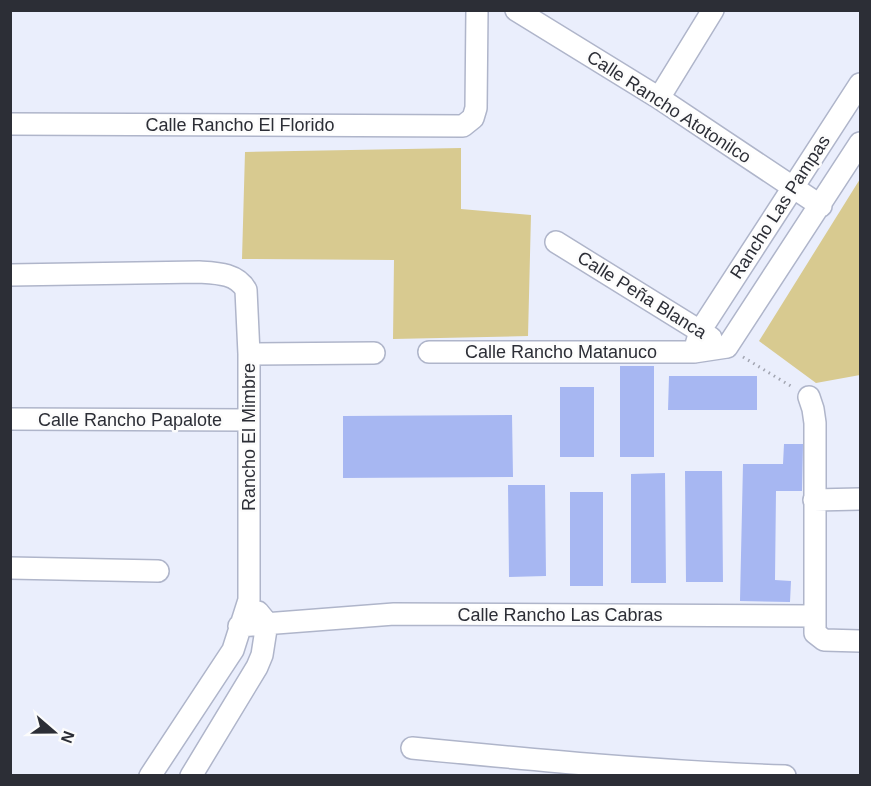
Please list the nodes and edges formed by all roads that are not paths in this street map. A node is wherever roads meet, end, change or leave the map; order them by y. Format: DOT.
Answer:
graph roads {
  1 [pos="477,10"];
  2 [pos="516,10"];
  3 [pos="713,10"];
  4 [pos="861,84"];
  5 [pos="659,98"];
  6 [pos="10,124"];
  7 [pos="861,143"];
  8 [pos="794,188"];
  9 [pos="821,206"];
  10 [pos="556,242"];
  11 [pos="10,275"];
  12 [pos="700,331"];
  13 [pos="728,347"];
  14 [pos="429,352"];
  15 [pos="694,352"];
  16 [pos="374,353"];
  17 [pos="249,354"];
  18 [pos="809,397"];
  19 [pos="10,419"];
  20 [pos="249,420"];
  21 [pos="814,500"];
  22 [pos="861,500"];
  23 [pos="10,568"];
  24 [pos="158,571"];
  25 [pos="249,600"];
  26 [pos="815,616"];
  27 [pos="267,623"];
  28 [pos="239,626"];
  29 [pos="861,641"];
  30 [pos="412,748"];
  31 [pos="737,775"];
  32 [pos="150,776"];
  33 [pos="191,776"];
  34 [pos="785,776"];
  1 -- 6 [label="street, Calle Rancho El Florido"];
  2 -- 5 [label="street, Calle Rancho Atotonilco"];
  3 -- 5 [label="street"];
  4 -- 8 [label="street, Rancho Las Pampas"];
  5 -- 8 [label="street, Calle Rancho Atotonilco"];
  7 -- 9 [label="street, Rancho Las Pampas"];
  8 -- 9 [label="street, Calle Rancho Atotonilco"];
  8 -- 12 [label="street, Rancho Las Pampas"];
  9 -- 13 [label="street, Rancho Las Pampas"];
  10 -- 12 [label="street, Calle Peña Blanca"];
  11 -- 17 [label="street, Rancho El Mimbre"];
  12 -- 13 [label="street, Calle Peña Blanca"];
  12 -- 15 [label="street"];
  13 -- 15 [label="street, Calle Rancho Matanuco"];
  14 -- 15 [label="street, Calle Rancho Matanuco"];
  16 -- 17 [label="street"];
  17 -- 20 [label="street, Rancho El Mimbre"];
  18 -- 21 [label="street"];
  19 -- 20 [label="street, Calle Rancho Papalote"];
  20 -- 25 [label="street, Rancho El Mimbre"];
  21 -- 22 [label="street"];
  21 -- 26 [label="street"];
  23 -- 24 [label="street"];
  25 -- 27 [label="street"];
  25 -- 28 [label="street, Rancho El Mimbre"];
  26 -- 27 [label="street, Calle Rancho Las Cabras"];
  26 -- 29 [label="street"];
  27 -- 28 [label="street, Calle Rancho Las Cabras"];
  27 -- 33 [label="street"];
  28 -- 32 [label="street, Rancho El Mimbre"];
  30 -- 31 [label="street"];
  31 -- 34 [label="street"];
}
